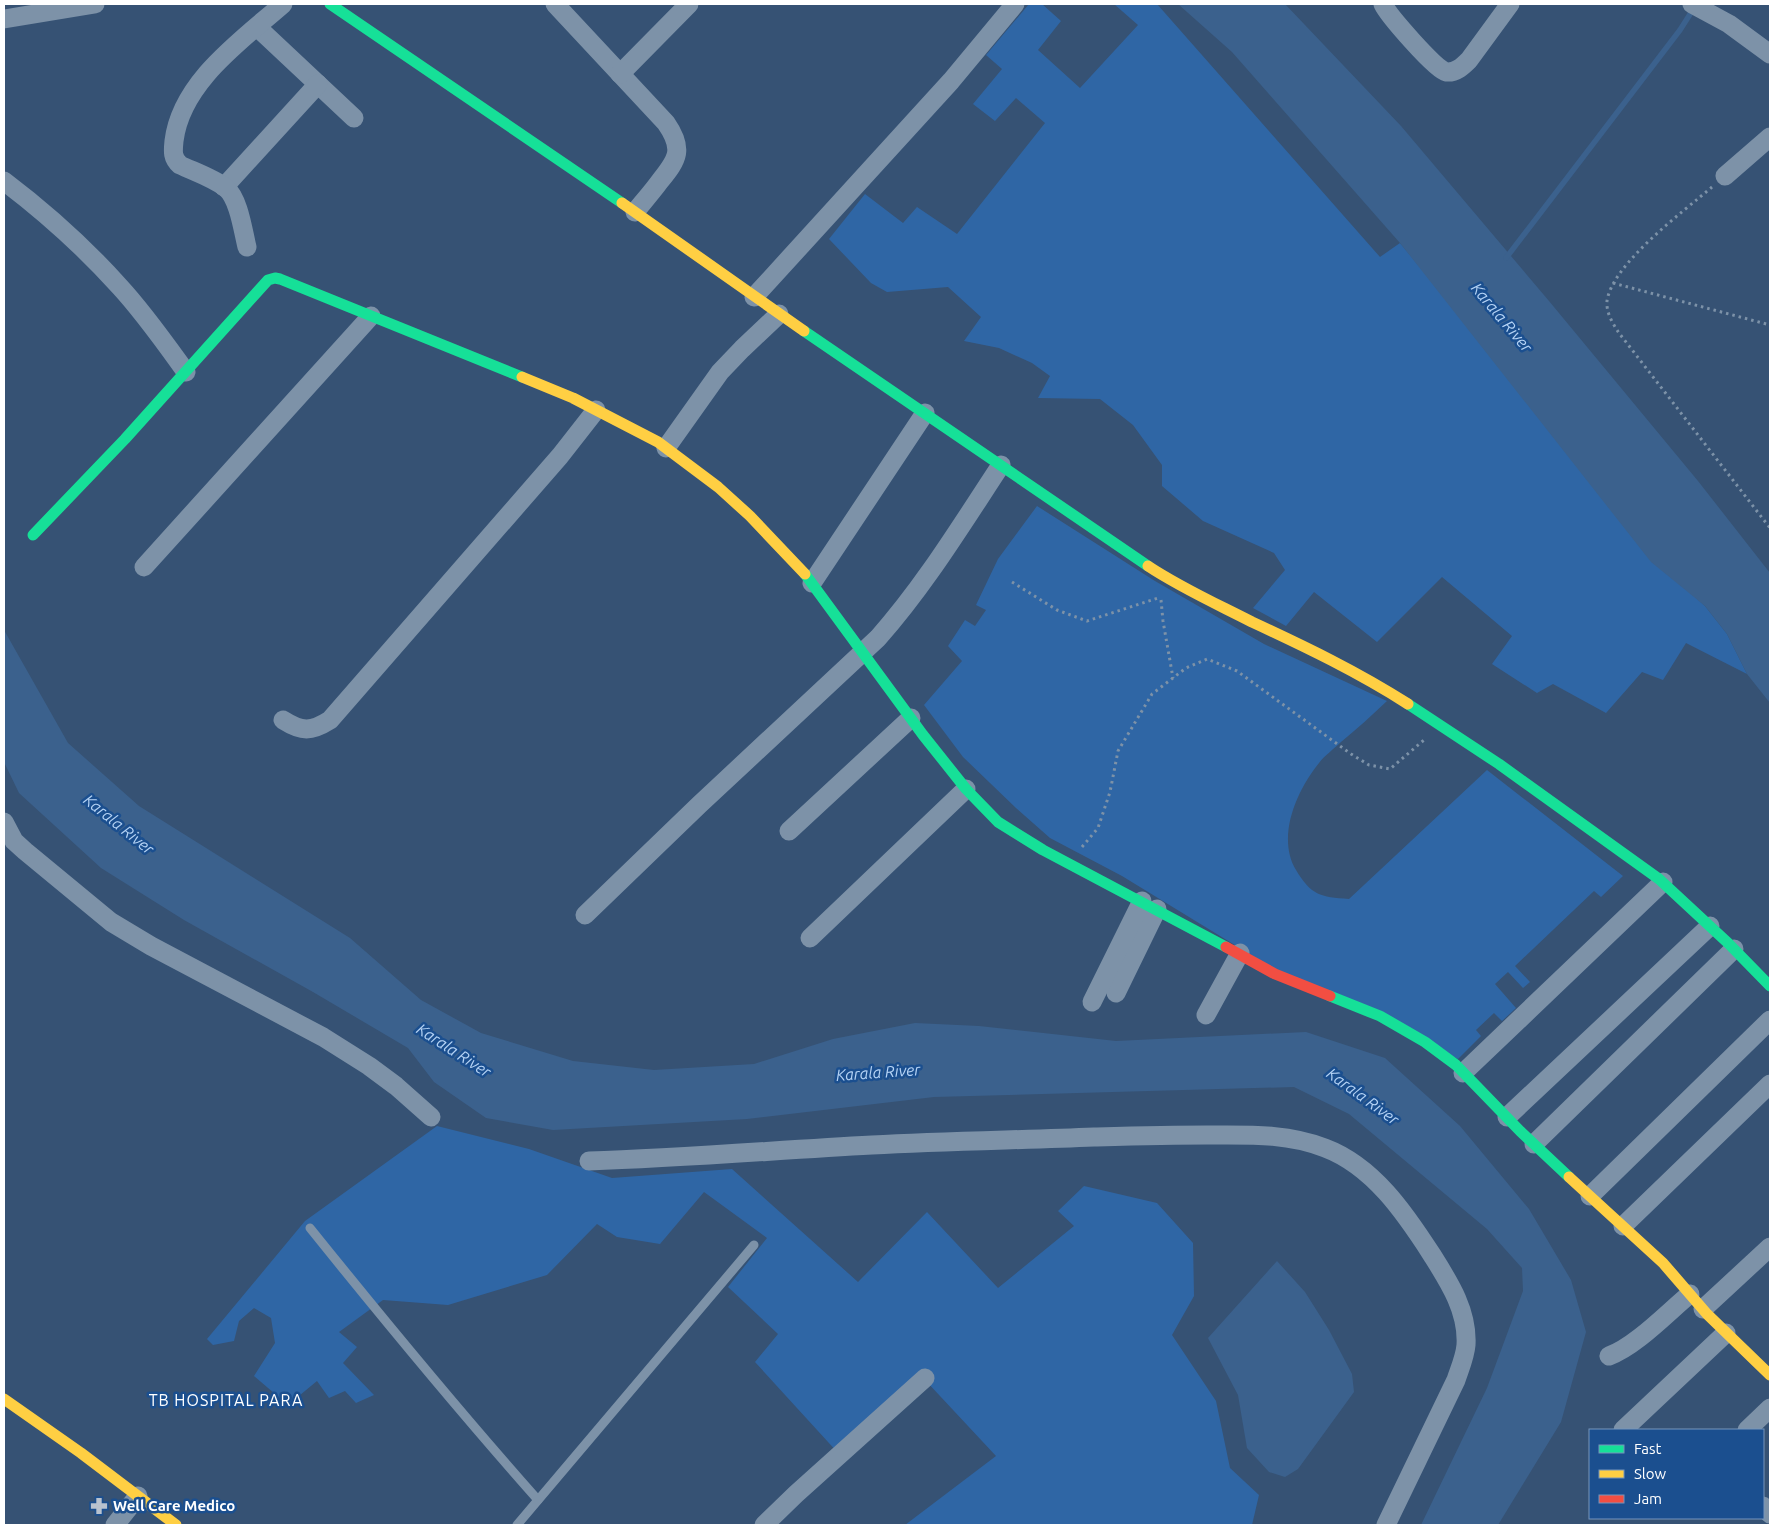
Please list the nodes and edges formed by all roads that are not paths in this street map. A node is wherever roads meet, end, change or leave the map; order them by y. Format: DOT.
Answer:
graph roads {
  1 [pos="95,4"];
  2 [pos="282,4"];
  3 [pos="330,4"];
  4 [pos="555,4"];
  5 [pos="689,4"];
  6 [pos="1015,4"];
  7 [pos="1384,4"];
  8 [pos="1510,4"];
  9 [pos="1692,4"];
  10 [pos="7,22"];
  11 [pos="257,27"];
  12 [pos="1770,54"];
  13 [pos="620,74"];
  14 [pos="318,84"];
  15 [pos="354,118"];
  16 [pos="1770,137"];
  17 [pos="1725,176"];
  18 [pos="4,181"];
  19 [pos="224,187"];
  20 [pos="635,212"];
  21 [pos="248,247"];
  22 [pos="754,298"];
  23 [pos="779,314"];
  24 [pos="371,316"];
  25 [pos="186,372"];
  26 [pos="596,410"];
  27 [pos="925,413"];
  28 [pos="666,448"];
  29 [pos="1001,465"];
  30 [pos="33,535"];
  31 [pos="144,567"];
  32 [pos="812,583"];
  33 [pos="863,653"];
  34 [pos="911,718"];
  35 [pos="283,720"];
  36 [pos="966,789"];
  37 [pos="4,822"];
  38 [pos="789,831"];
  39 [pos="1663,882"];
  40 [pos="1150,905"];
  41 [pos="585,915"];
  42 [pos="1710,926"];
  43 [pos="810,938"];
  44 [pos="1734,949"];
  45 [pos="1240,953"];
  46 [pos="1770,986"];
  47 [pos="1116,992"];
  48 [pos="1092,1002"];
  49 [pos="1206,1015"];
  50 [pos="1770,1020"];
  51 [pos="1463,1073"];
  52 [pos="1770,1084"];
  53 [pos="431,1117"];
  54 [pos="1507,1117"];
  55 [pos="1534,1144"];
  56 [pos="589,1161"];
  57 [pos="1590,1196"];
  58 [pos="1623,1226"];
  59 [pos="310,1228"];
  60 [pos="754,1245"];
  61 [pos="1770,1247"];
  62 [pos="1690,1294"];
  63 [pos="1702,1309"];
  64 [pos="1726,1333"];
  65 [pos="1609,1356"];
  66 [pos="1770,1375"];
  67 [pos="924,1378"];
  68 [pos="4,1399"];
  69 [pos="1770,1408"];
  70 [pos="1624,1429"];
  71 [pos="1748,1429"];
  72 [pos="138,1496"];
  73 [pos="538,1500"];
  74 [pos="115,1525"];
  75 [pos="176,1525"];
  76 [pos="517,1525"];
  77 [pos="764,1525"];
  78 [pos="1386,1525"];
  1 -- 10 [label="street"];
  2 -- 11 [label="street"];
  3 -- 20 [label="street"];
  4 -- 13 [label="street"];
  5 -- 13 [label="street"];
  6 -- 22 [label="street"];
  7 -- 8 [label="street"];
  9 -- 12 [label="street"];
  11 -- 14 [label="street"];
  11 -- 19 [label="street"];
  13 -- 20 [label="street"];
  14 -- 15 [label="street"];
  14 -- 19 [label="street"];
  16 -- 17 [label="street"];
  18 -- 25 [label="street"];
  19 -- 21 [label="street"];
  20 -- 22 [label="street"];
  22 -- 23 [label="street"];
  23 -- 27 [label="street"];
  23 -- 28 [label="street"];
  24 -- 25 [label="street"];
  24 -- 26 [label="street"];
  24 -- 31 [label="street"];
  25 -- 30 [label="street"];
  26 -- 28 [label="street"];
  26 -- 35 [label="street"];
  27 -- 29 [label="street"];
  27 -- 32 [label="street"];
  28 -- 32 [label="street"];
  29 -- 33 [label="street"];
  29 -- 39 [label="street"];
  32 -- 33 [label="street"];
  33 -- 34 [label="street"];
  33 -- 41 [label="street"];
  34 -- 36 [label="street"];
  34 -- 38 [label="street"];
  36 -- 40 [label="street"];
  36 -- 43 [label="street"];
  37 -- 53 [label="street"];
  39 -- 42 [label="street"];
  39 -- 51 [label="street"];
  40 -- 45 [label="street"];
  40 -- 47 [label="street"];
  40 -- 48 [label="street"];
  42 -- 44 [label="street"];
  42 -- 54 [label="street"];
  44 -- 46 [label="street"];
  44 -- 55 [label="street"];
  45 -- 49 [label="street"];
  45 -- 51 [label="street"];
  50 -- 57 [label="street"];
  51 -- 54 [label="street"];
  52 -- 58 [label="street"];
  54 -- 55 [label="street"];
  55 -- 57 [label="street"];
  56 -- 78 [label="street"];
  57 -- 58 [label="street"];
  58 -- 62 [label="street"];
  59 -- 73 [label="lane"];
  60 -- 73 [label="lane"];
  61 -- 63 [label="street"];
  62 -- 63 [label="street"];
  62 -- 65 [label="street"];
  63 -- 64 [label="street"];
  64 -- 66 [label="street"];
  64 -- 70 [label="street"];
  67 -- 77 [label="street"];
  68 -- 72 [label="street"];
  69 -- 71 [label="street"];
  72 -- 74 [label="street"];
  72 -- 75 [label="street"];
  73 -- 76 [label="lane"];
}
